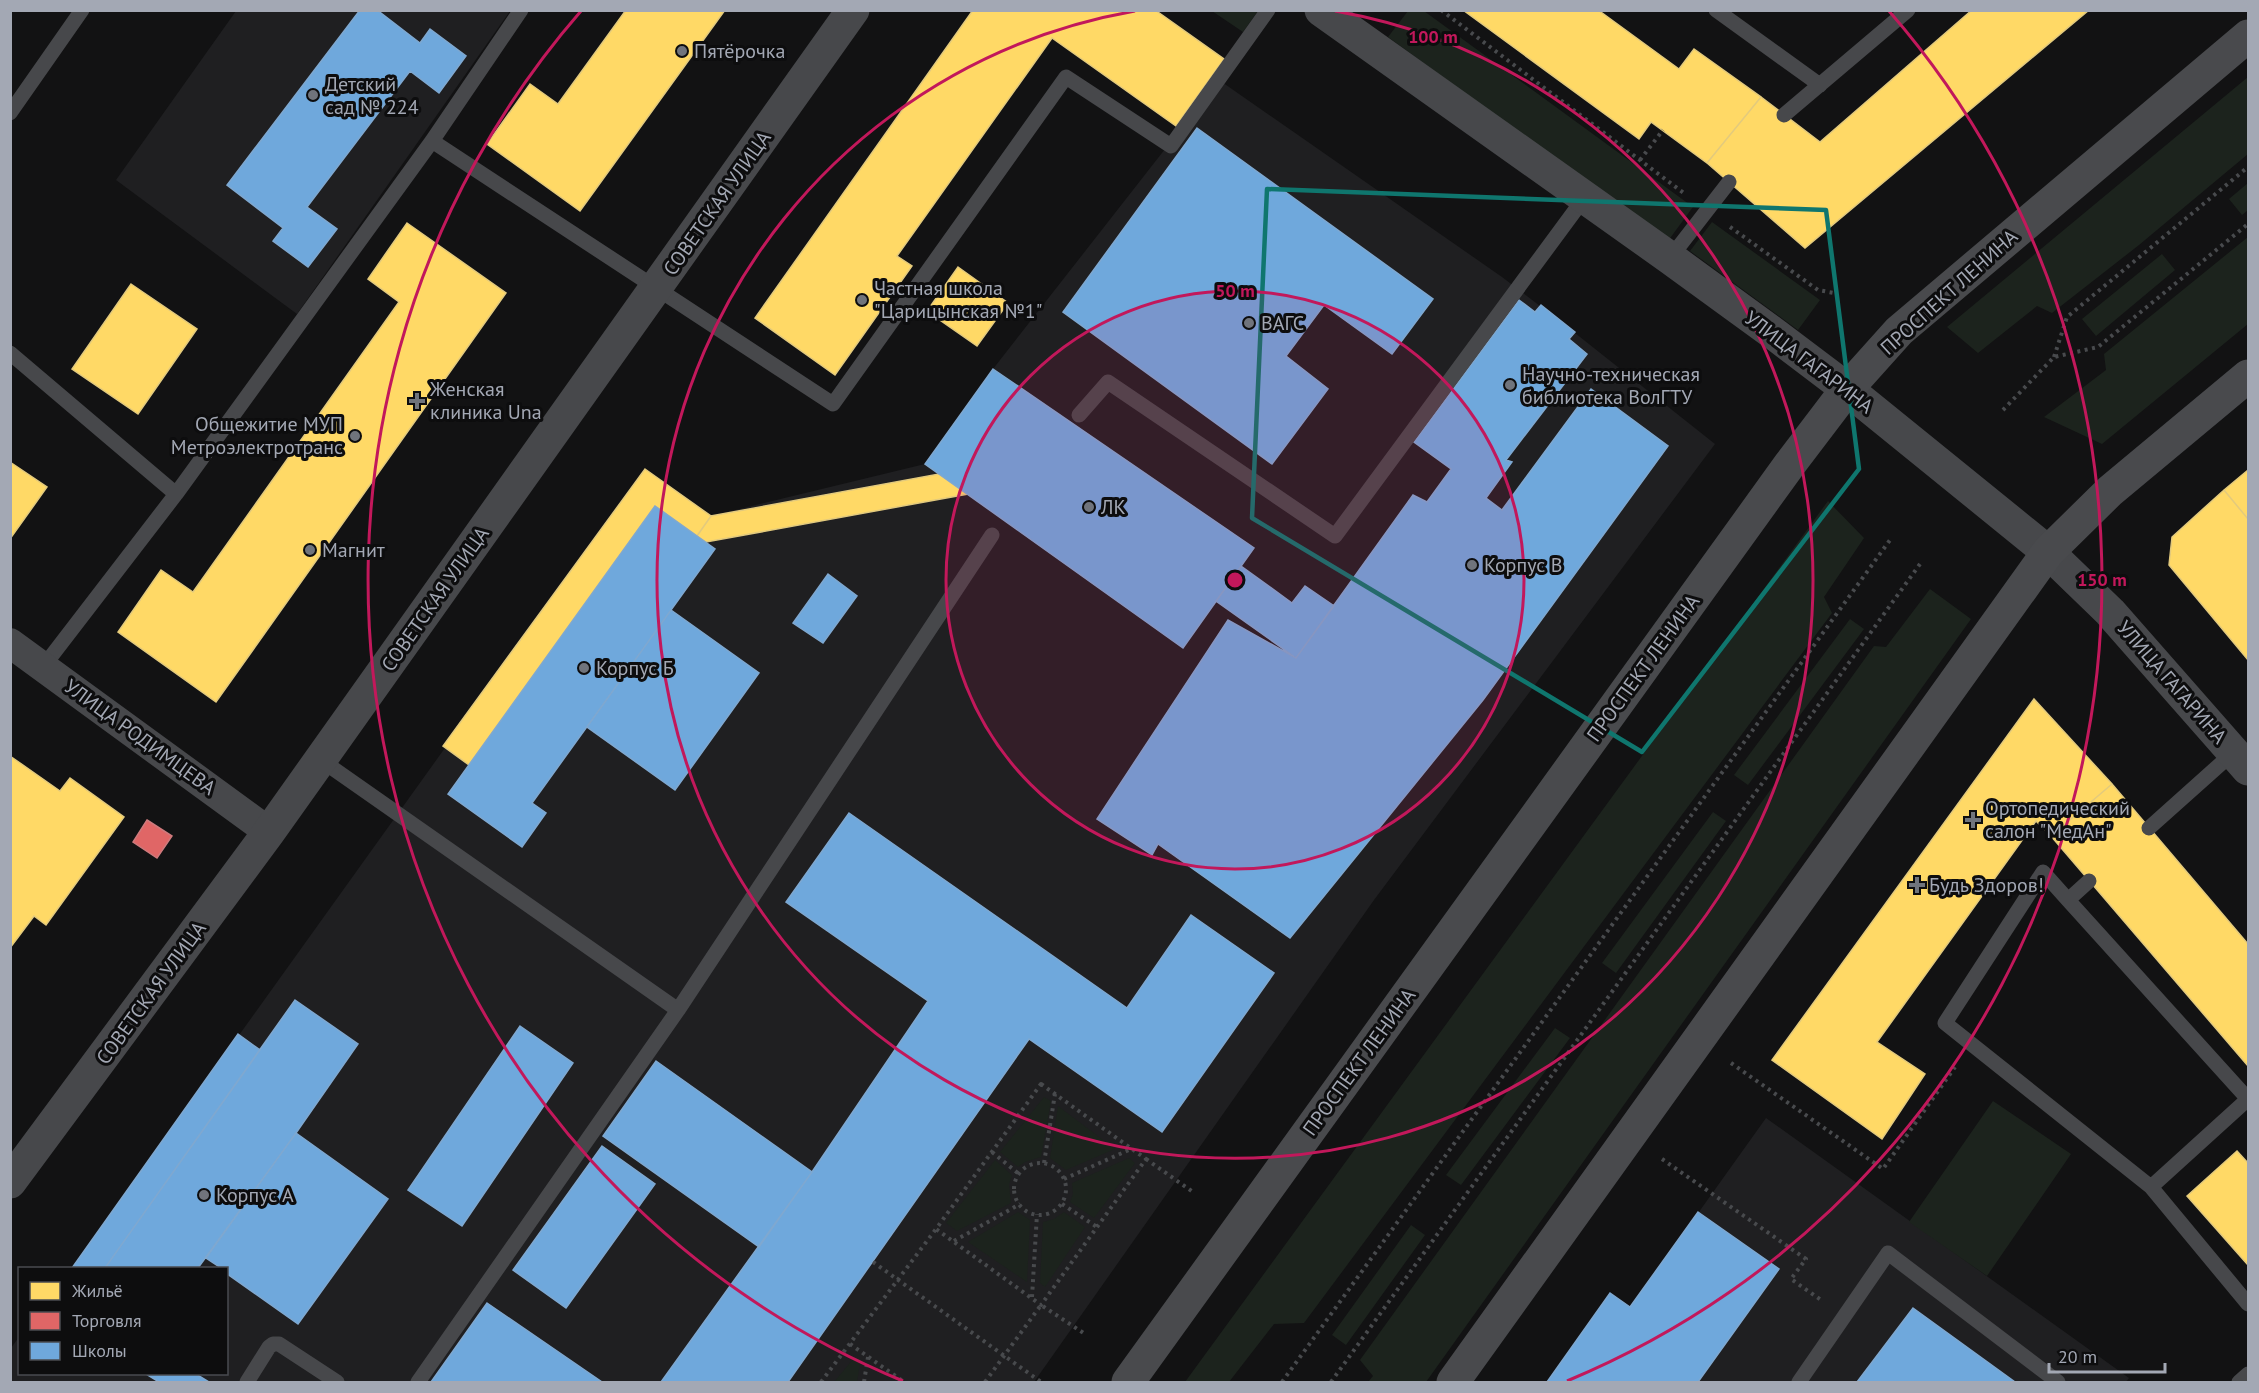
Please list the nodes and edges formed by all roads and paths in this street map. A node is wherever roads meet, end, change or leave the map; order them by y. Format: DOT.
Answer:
graph roads {
  1 [pos="82,10"];
  2 [pos="521,10"];
  3 [pos="853,10"];
  4 [pos="1268,10"];
  5 [pos="1321,10"];
  6 [pos="1442,10"];
  7 [pos="1716,10"];
  8 [pos="1908,10"];
  9 [pos="2248,36"];
  10 [pos="1820,85"];
  11 [pos="10,113"];
  12 [pos="1785,115"];
  13 [pos="1663,130"];
  14 [pos="432,141"];
  15 [pos="1640,160"];
  16 [pos="2248,167"];
  17 [pos="1730,182"];
  18 [pos="1585,197"];
  19 [pos="1707,210"];
  20 [pos="2248,224"];
  21 [pos="1671,258"];
  22 [pos="657,287"];
  23 [pos="1834,293"];
  24 [pos="10,353"];
  25 [pos="2054,357"];
  26 [pos="2248,376"];
  27 [pos="1847,389"];
  28 [pos="2003,410"];
  29 [pos="1079,415"];
  30 [pos="176,494"];
  31 [pos="992,535"];
  32 [pos="1890,540"];
  33 [pos="2048,552"];
  34 [pos="1920,564"];
  35 [pos="10,643"];
  36 [pos="43,667"];
  37 [pos="321,760"];
  38 [pos="2241,760"];
  39 [pos="2149,828"];
  40 [pos="269,832"];
  41 [pos="2089,881"];
  42 [pos="2068,900"];
  43 [pos="678,1010"];
  44 [pos="1971,1044"];
  45 [pos="1731,1063"];
  46 [pos="1055,1094"];
  47 [pos="1131,1149"];
  48 [pos="992,1152"];
  49 [pos="1146,1159"];
  50 [pos="1662,1159"];
  51 [pos="1044,1163"];
  52 [pos="1019,1174"];
  53 [pos="1064,1179"];
  54 [pos="10,1182"];
  55 [pos="2151,1187"];
  56 [pos="1192,1192"];
  57 [pos="1020,1204"];
  58 [pos="1062,1204"];
  59 [pos="1037,1214"];
  60 [pos="1097,1227"];
  61 [pos="936,1229"];
  62 [pos="954,1241"];
  63 [pos="873,1262"];
  64 [pos="899,1281"];
  65 [pos="1032,1298"];
  66 [pos="2248,1304"];
  67 [pos="1041,1305"];
  68 [pos="1844,1316"];
  69 [pos="1085,1334"];
  70 [pos="850,1344"];
  71 [pos="868,1356"];
  72 [pos="1004,1356"];
  73 [pos="2248,1374"];
  74 [pos="247,1383"];
  75 [pos="337,1383"];
  76 [pos="418,1383"];
  77 [pos="821,1383"];
  78 [pos="864,1383"];
  79 [pos="904,1383"];
  80 [pos="985,1383"];
  81 [pos="1041,1383"];
  82 [pos="1128,1383"];
  83 [pos="1282,1383"];
  84 [pos="1331,1383"];
  85 [pos="1453,1383"];
  86 [pos="1798,1383"];
  87 [pos="2058,1383"];
  88 [pos="2239,1383"];
  1 -- 11 [label="lane"];
  2 -- 14 [label="lane"];
  3 -- 22 [label="street, СОВЕТСКАЯ УЛИЦА"];
  4 -- 22 [label="lane"];
  5 -- 18 [label="street, УЛИЦА ГАГАРИНА"];
  6 -- 15 [label="path"];
  7 -- 10 [label="lane"];
  8 -- 10 [label="lane"];
  9 -- 27 [label="main road, ПРОСПЕКТ ЛЕНИНА"];
  10 -- 12 [label="lane"];
  13 -- 15 [label="path"];
  14 -- 22 [label="lane"];
  14 -- 30 [label="lane"];
  15 -- 19 [label="path"];
  16 -- 25 [label="path"];
  17 -- 19 [label="lane"];
  18 -- 21 [label="street, УЛИЦА ГАГАРИНА"];
  18 -- 29 [label="lane"];
  19 -- 21 [label="lane"];
  19 -- 23 [label="path"];
  20 -- 25 [label="path"];
  21 -- 27 [label="street, УЛИЦА ГАГАРИНА"];
  22 -- 37 [label="street, СОВЕТСКАЯ УЛИЦА"];
  24 -- 30 [label="lane"];
  25 -- 28 [label="path"];
  26 -- 33 [label="main road"];
  27 -- 33 [label="street, УЛИЦА ГАГАРИНА"];
  27 -- 82 [label="main road, ПРОСПЕКТ ЛЕНИНА"];
  30 -- 36 [label="lane"];
  31 -- 43 [label="lane"];
  32 -- 83 [label="path"];
  33 -- 38 [label="street, УЛИЦА ГАГАРИНА"];
  33 -- 85 [label="main road"];
  34 -- 84 [label="path"];
  35 -- 36 [label="street, УЛИЦА РОДИМЦЕВА"];
  36 -- 40 [label="street, УЛИЦА РОДИМЦЕВА"];
  37 -- 40 [label="street, СОВЕТСКАЯ УЛИЦА"];
  37 -- 43 [label="lane"];
  38 -- 39 [label="lane"];
  40 -- 54 [label="street, СОВЕТСКАЯ УЛИЦА"];
  41 -- 42 [label="lane"];
  42 -- 44 [label="lane"];
  42 -- 55 [label="lane"];
  43 -- 76 [label="lane"];
  44 -- 45 [label="path"];
  44 -- 55 [label="lane"];
  46 -- 47 [label="path"];
  46 -- 48 [label="path"];
  46 -- 51 [label="path"];
  47 -- 49 [label="path"];
  47 -- 53 [label="path"];
  48 -- 52 [label="path"];
  48 -- 61 [label="path"];
  49 -- 56 [label="path"];
  49 -- 60 [label="path"];
  50 -- 68 [label="path"];
  51 -- 52 [label="path"];
  51 -- 53 [label="path"];
  52 -- 57 [label="path"];
  53 -- 58 [label="path"];
  55 -- 66 [label="lane"];
  57 -- 59 [label="path"];
  57 -- 62 [label="path"];
  58 -- 59 [label="path"];
  58 -- 60 [label="path"];
  59 -- 65 [label="path"];
  60 -- 67 [label="path"];
  61 -- 62 [label="path"];
  61 -- 64 [label="path"];
  62 -- 65 [label="path"];
  63 -- 64 [label="path"];
  64 -- 70 [label="path"];
  64 -- 72 [label="path"];
  65 -- 67 [label="path"];
  67 -- 69 [label="path"];
  67 -- 72 [label="path"];
  68 -- 86 [label="lane"];
  68 -- 87 [label="lane"];
  70 -- 71 [label="path"];
  70 -- 77 [label="path"];
  71 -- 78 [label="path"];
  71 -- 79 [label="path"];
  72 -- 80 [label="path"];
  72 -- 81 [label="path"];
  73 -- 88 [label="lane"];
  74 -- 75 [label="lane"];
}
